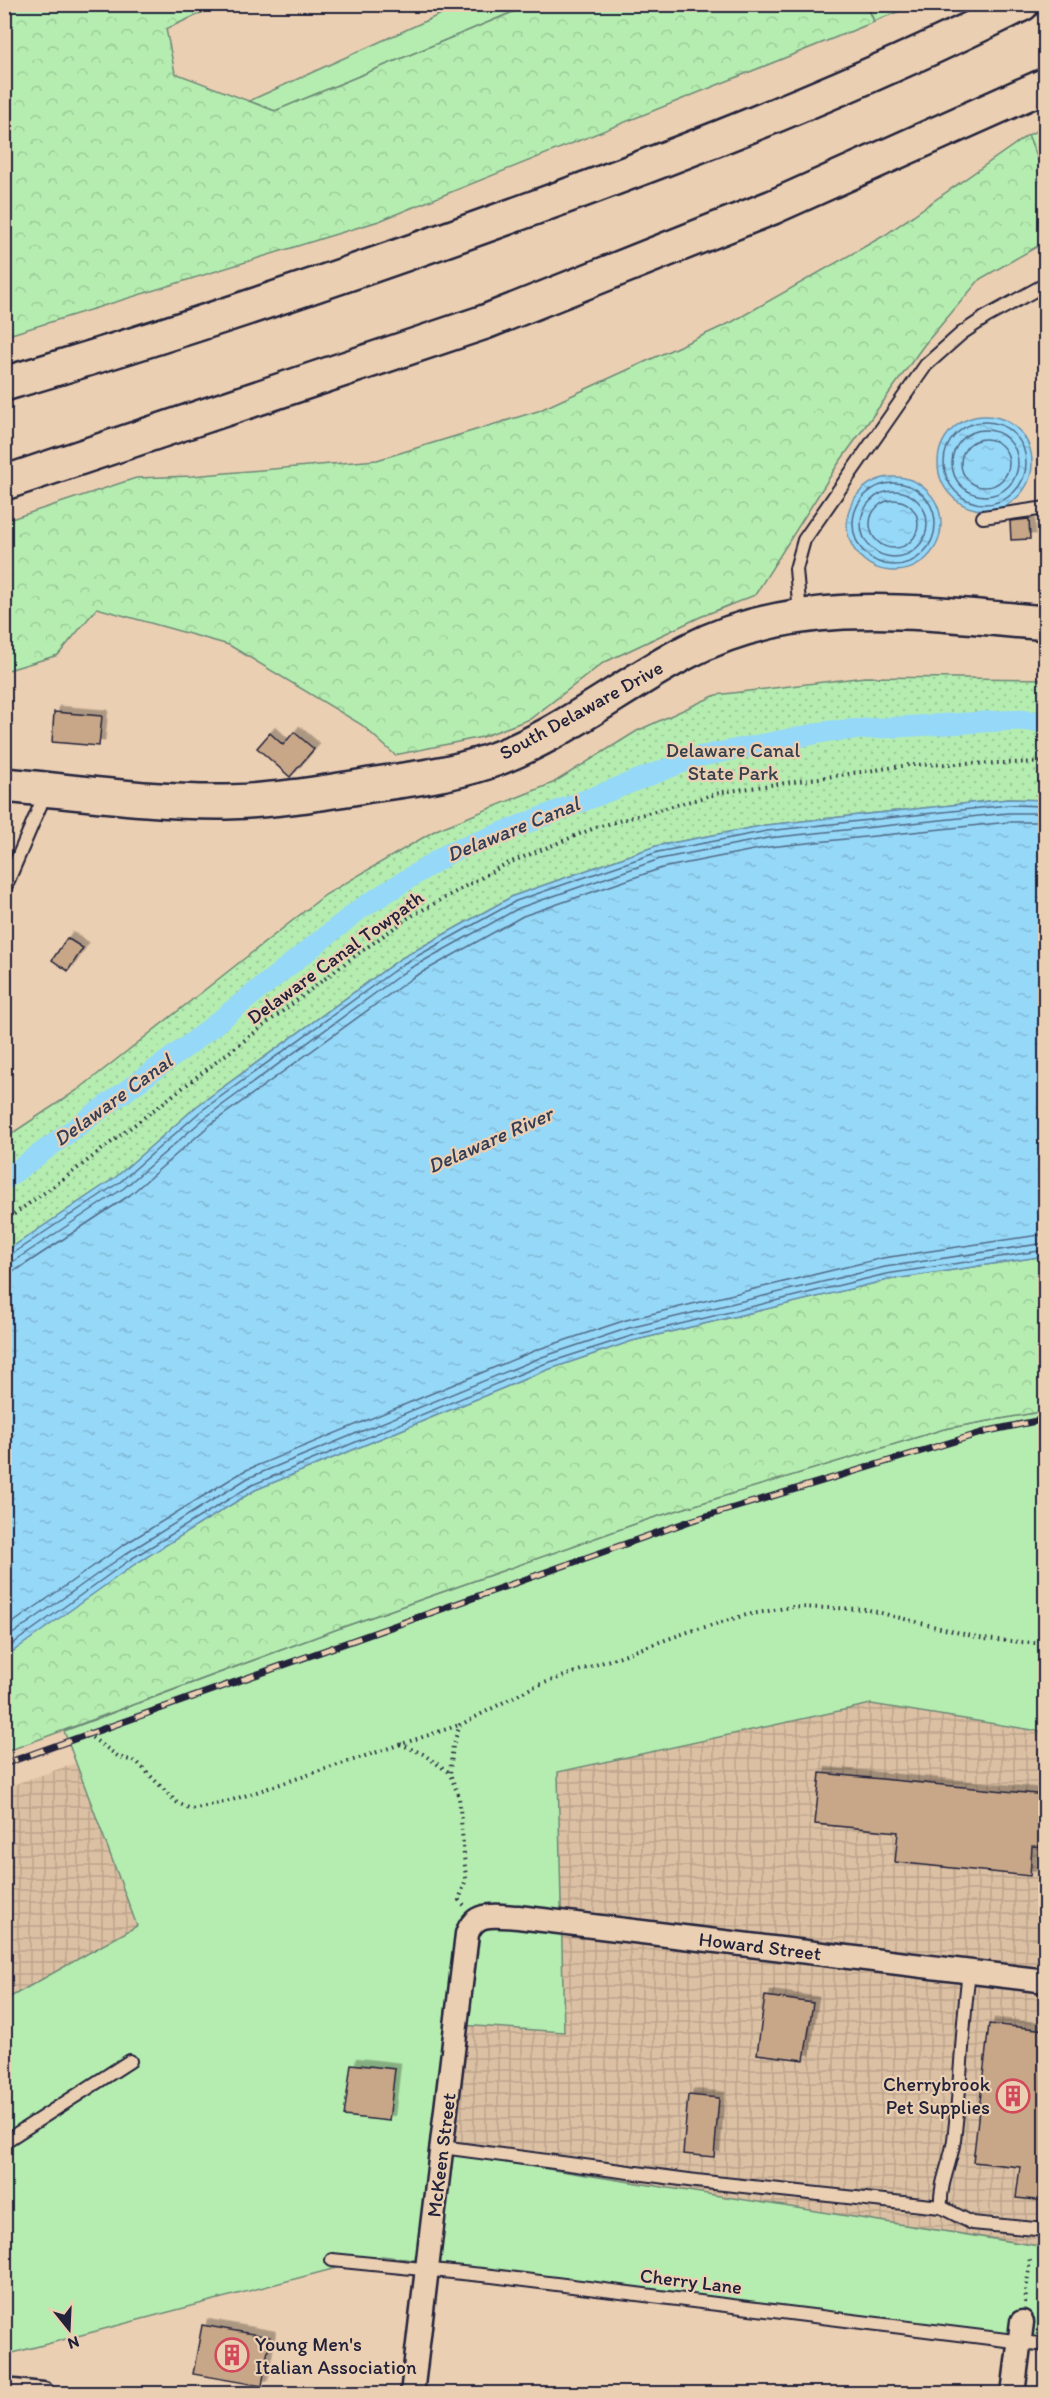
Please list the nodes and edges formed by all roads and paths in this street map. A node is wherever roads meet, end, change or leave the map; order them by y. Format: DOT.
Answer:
graph roads {
  1 [pos="1022,4"];
  2 [pos="1046,86"];
  3 [pos="1046,284"];
  4 [pos="4,384"];
  5 [pos="4,483"];
  6 [pos="1046,508"];
  7 [pos="983,517"];
  8 [pos="800,616"];
  9 [pos="1046,623"];
  10 [pos="1046,762"];
  11 [pos="4,785"];
  12 [pos="47,789"];
  13 [pos="4,890"];
  14 [pos="4,1221"];
  15 [pos="1046,1644"];
  16 [pos="460,1725"];
  17 [pos="87,1734"];
  18 [pos="399,1743"];
  19 [pos="450,1774"];
  20 [pos="476,1919"];
  21 [pos="969,1971"];
  22 [pos="1046,1981"];
  23 [pos="130,2061"];
  24 [pos="4,2142"];
  25 [pos="442,2147"];
  26 [pos="941,2207"];
  27 [pos="1046,2230"];
  28 [pos="1030,2258"];
  29 [pos="332,2260"];
  30 [pos="427,2269"];
  31 [pos="1021,2332"];
  32 [pos="1046,2345"];
  33 [pos="4,2390"];
  34 [pos="43,2394"];
  35 [pos="412,2394"];
  36 [pos="1013,2394"];
  1 -- 4 [label="highway"];
  2 -- 5 [label="highway"];
  3 -- 8 [label="lane"];
  6 -- 7 [label="lane"];
  8 -- 9 [label="highway, South Delaware Drive"];
  8 -- 12 [label="highway, South Delaware Drive"];
  10 -- 14 [label="path, Delaware Canal Towpath"];
  11 -- 12 [label="highway, South Delaware Drive"];
  12 -- 13 [label="lane"];
  15 -- 16 [label="path"];
  16 -- 18 [label="path"];
  16 -- 19 [label="path"];
  17 -- 18 [label="path"];
  18 -- 19 [label="path"];
  19 -- 20 [label="path"];
  20 -- 21 [label="street, Howard Street"];
  20 -- 25 [label="street, McKeen Street"];
  21 -- 22 [label="street, Howard Street"];
  21 -- 26 [label="lane"];
  23 -- 24 [label="lane"];
  25 -- 26 [label="lane"];
  25 -- 30 [label="street, McKeen Street"];
  26 -- 27 [label="lane"];
  28 -- 31 [label="path"];
  29 -- 30 [label="lane, Cherry Lane"];
  30 -- 31 [label="lane, Cherry Lane"];
  30 -- 35 [label="street, McKeen Street"];
  31 -- 32 [label="lane, Cherry Lane"];
  31 -- 36 [label="street"];
  33 -- 34 [label="street"];
}
